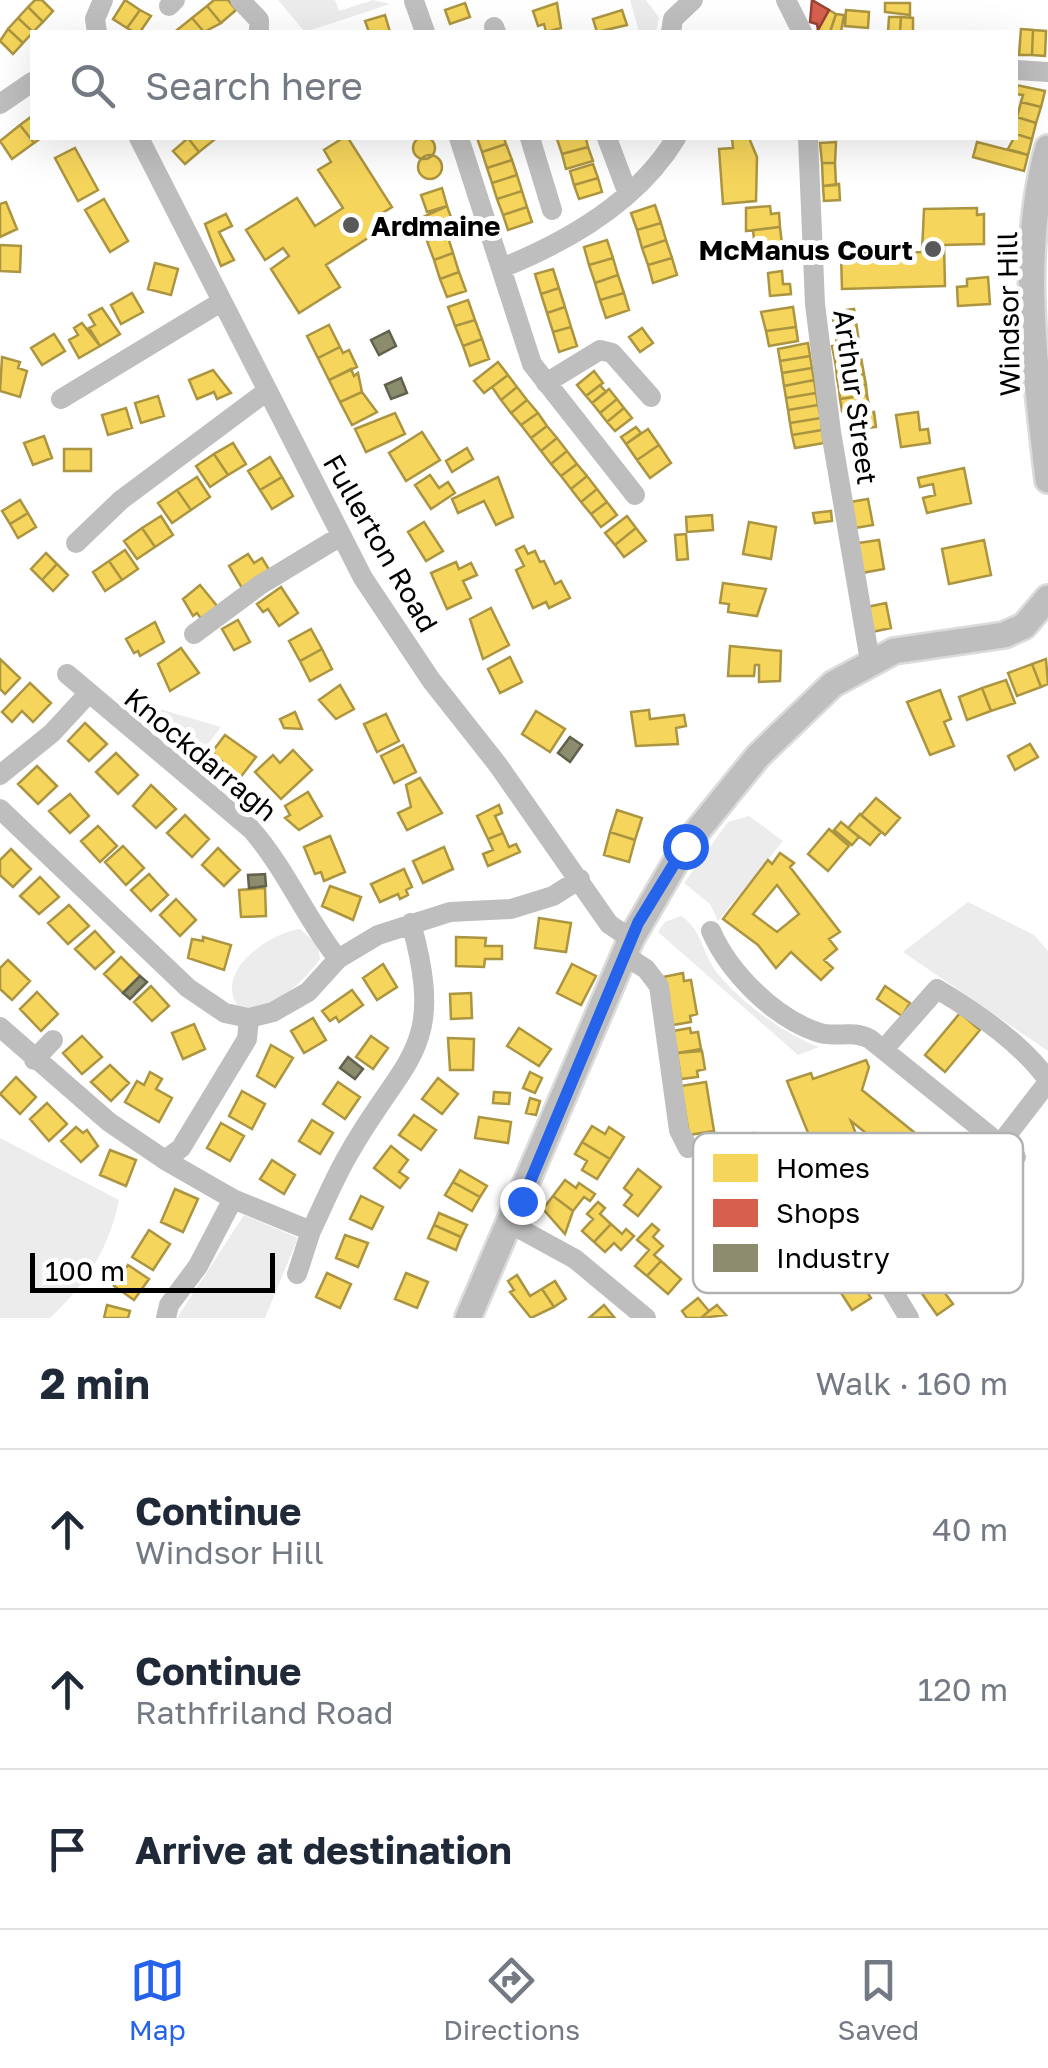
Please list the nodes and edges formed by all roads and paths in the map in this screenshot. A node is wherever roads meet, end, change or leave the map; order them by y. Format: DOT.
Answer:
graph roads {
  1 [pos="103,0"];
  2 [pos="240,0"];
  3 [pos="414,0"];
  4 [pos="694,0"];
  5 [pos="786,0"];
  6 [pos="96,30"];
  7 [pos="258,30"];
  8 [pos="424,30"];
  9 [pos="671,30"];
  10 [pos="801,30"];
  11 [pos="1018,70"];
  12 [pos="1048,72"];
  13 [pos="30,83"];
  14 [pos="0,104"];
  15 [pos="140,140"];
  16 [pos="461,140"];
  17 [pos="531,140"];
  18 [pos="608,140"];
  19 [pos="674,140"];
  20 [pos="808,140"];
  21 [pos="1048,148"];
  22 [pos="628,194"];
  23 [pos="552,210"];
  24 [pos="502,268"];
  25 [pos="222,302"];
  26 [pos="1041,343"];
  27 [pos="546,383"];
  28 [pos="267,392"];
  29 [pos="651,396"];
  30 [pos="61,400"];
  31 [pos="1048,480"];
  32 [pos="635,494"];
  33 [pos="340,536"];
  34 [pos="76,542"];
  35 [pos="1047,605"];
  36 [pos="194,634"];
  37 [pos="870,661"];
  38 [pos="67,674"];
  39 [pos="88,694"];
  40 [pos="0,774"];
  41 [pos="0,809"];
  42 [pos="580,880"];
  43 [pos="411,923"];
  44 [pos="711,932"];
  45 [pos="628,947"];
  46 [pos="338,959"];
  47 [pos="249,1018"];
  48 [pos="0,1026"];
  49 [pos="53,1040"];
  50 [pos="884,1049"];
  51 [pos="34,1060"];
  52 [pos="1048,1081"];
  53 [pos="986,1133"];
  54 [pos="1018,1133"];
  55 [pos="688,1148"];
  56 [pos="165,1160"];
  57 [pos="234,1199"];
  58 [pos="511,1224"];
  59 [pos="312,1232"];
  60 [pos="297,1274"];
  61 [pos="894,1293"];
  62 [pos="166,1318"];
  63 [pos="468,1318"];
  64 [pos="646,1318"];
  65 [pos="909,1318"];
  1 -- 6 [label="street"];
  2 -- 7 [label="street"];
  3 -- 8 [label="street"];
  4 -- 9 [label="street"];
  5 -- 10 [label="street"];
  11 -- 12 [label="street"];
  13 -- 14 [label="street"];
  15 -- 25 [label="street, Fullerton Road"];
  16 -- 24 [label="street"];
  17 -- 23 [label="street"];
  18 -- 22 [label="street"];
  19 -- 22 [label="street"];
  20 -- 37 [label="street, Arthur Street"];
  21 -- 26 [label="main road, Windsor Hill"];
  22 -- 24 [label="street"];
  24 -- 27 [label="street"];
  25 -- 28 [label="street, Fullerton Road"];
  25 -- 30 [label="street"];
  26 -- 31 [label="main road, Windsor Hill"];
  27 -- 29 [label="street"];
  27 -- 32 [label="street"];
  28 -- 33 [label="street, Fullerton Road"];
  28 -- 34 [label="street"];
  33 -- 36 [label="street"];
  33 -- 42 [label="street, Fullerton Road"];
  35 -- 37 [label="main road"];
  37 -- 45 [label="main road"];
  38 -- 39 [label="street, Knockdarragh"];
  39 -- 40 [label="street, Knockdarragh"];
  39 -- 46 [label="street, Knockdarragh"];
  41 -- 47 [label="street"];
  42 -- 43 [label="street"];
  42 -- 45 [label="street, Fullerton Road"];
  43 -- 46 [label="street"];
  43 -- 59 [label="street"];
  44 -- 50 [label="street"];
  45 -- 55 [label="street, Fullerton Road"];
  45 -- 58 [label="main road"];
  46 -- 47 [label="street"];
  47 -- 56 [label="street"];
  48 -- 51 [label="street"];
  49 -- 51 [label="street"];
  50 -- 52 [label="street"];
  50 -- 53 [label="street"];
  51 -- 56 [label="street"];
  52 -- 54 [label="street"];
  56 -- 57 [label="street"];
  57 -- 59 [label="street"];
  57 -- 62 [label="street"];
  58 -- 63 [label="main road"];
  58 -- 64 [label="street"];
  59 -- 60 [label="street"];
  61 -- 65 [label="street"];
}
